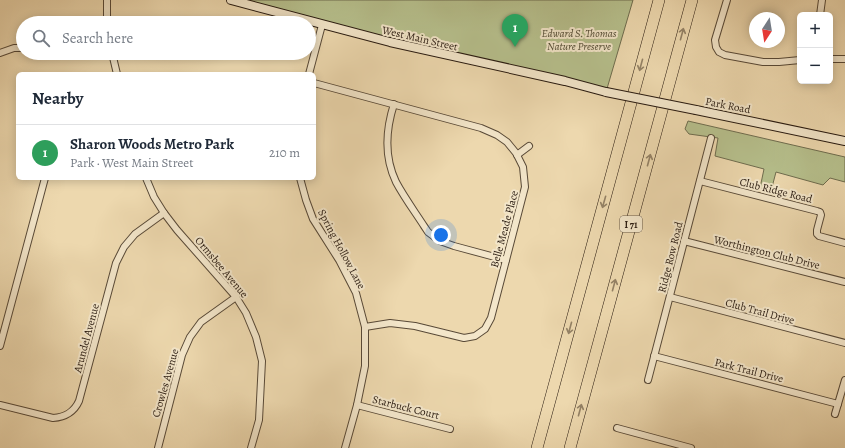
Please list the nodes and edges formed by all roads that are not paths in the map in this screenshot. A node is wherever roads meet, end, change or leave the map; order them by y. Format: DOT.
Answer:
graph roads {
  1 [pos="107,0"];
  2 [pos="230,0"];
  3 [pos="659,0"];
  4 [pos="692,0"];
  5 [pos="727,0"];
  6 [pos="822,0"];
  7 [pos="820,12"];
  8 [pos="107,16"];
  9 [pos="289,16"];
  10 [pos="316,23"];
  11 [pos="322,25"];
  12 [pos="16,48"];
  13 [pos="316,48"];
  14 [pos="0,53"];
  15 [pos="833,59"];
  16 [pos="845,59"];
  17 [pos="114,60"];
  18 [pos="313,60"];
  19 [pos="797,60"];
  20 [pos="117,72"];
  21 [pos="310,72"];
  22 [pos="316,84"];
  23 [pos="606,92"];
  24 [pos="394,104"];
  25 [pos="711,138"];
  26 [pos="845,141"];
  27 [pos="529,146"];
  28 [pos="517,155"];
  29 [pos="44,180"];
  30 [pos="147,180"];
  31 [pos="301,180"];
  32 [pos="700,181"];
  33 [pos="164,214"];
  34 [pos="684,241"];
  35 [pos="845,243"];
  36 [pos="506,260"];
  37 [pos="845,282"];
  38 [pos="236,297"];
  39 [pos="670,297"];
  40 [pos="364,327"];
  41 [pos="845,343"];
  42 [pos="0,346"];
  43 [pos="654,356"];
  44 [pos="648,380"];
  45 [pos="845,380"];
  46 [pos="838,404"];
  47 [pos="0,405"];
  48 [pos="357,405"];
  49 [pos="835,414"];
  50 [pos="617,428"];
  51 [pos="450,429"];
  52 [pos="158,448"];
  53 [pos="251,448"];
  54 [pos="345,448"];
  55 [pos="537,448"];
  56 [pos="570,448"];
  57 [pos="691,448"];
  1 -- 8 [label="street"];
  2 -- 9 [label="main road, West Main Street"];
  3 -- 55 [label="highway, one-way"];
  56 -- 4 [label="highway, I 71, one-way"];
  5 -- 19 [label="street"];
  6 -- 7 [label="street"];
  10 -- 11 [label="main road, West Main Street"];
  11 -- 13 [label="street"];
  11 -- 23 [label="main road, West Main Street"];
  12 -- 14 [label="street"];
  15 -- 16 [label="street"];
  17 -- 20 [label="street"];
  18 -- 21 [label="street"];
  22 -- 24 [label="street, Belle Meade Place"];
  23 -- 26 [label="main road, Park Road, bridge"];
  24 -- 28 [label="street, Belle Meade Place"];
  24 -- 36 [label="street"];
  25 -- 32 [label="street, Ridge Row Road"];
  27 -- 28 [label="street"];
  28 -- 36 [label="street, Belle Meade Place"];
  29 -- 42 [label="street"];
  30 -- 33 [label="street, Ormsbee Avenue"];
  31 -- 40 [label="street, Spring Hollow Lane"];
  32 -- 34 [label="street, Ridge Row Road"];
  32 -- 35 [label="street, Club Ridge Road"];
  33 -- 38 [label="street, Ormsbee Avenue"];
  33 -- 47 [label="street, Arundel Avenue"];
  34 -- 37 [label="street, Worthington Club Drive"];
  34 -- 39 [label="street, Ridge Row Road"];
  36 -- 40 [label="street, Belle Meade Place"];
  38 -- 52 [label="street, Crowles Avenue"];
  38 -- 53 [label="street, Ormsbee Avenue"];
  39 -- 41 [label="street, Club Trail Drive"];
  39 -- 43 [label="street, Ridge Row Road"];
  40 -- 48 [label="street, Spring Hollow Lane"];
  43 -- 44 [label="street, Ridge Row Road"];
  43 -- 46 [label="street, Park Trail Drive"];
  45 -- 46 [label="street"];
  46 -- 49 [label="street"];
  48 -- 51 [label="street, Starbuck Court"];
  48 -- 54 [label="street, Spring Hollow Lane"];
  50 -- 57 [label="street"];
}
